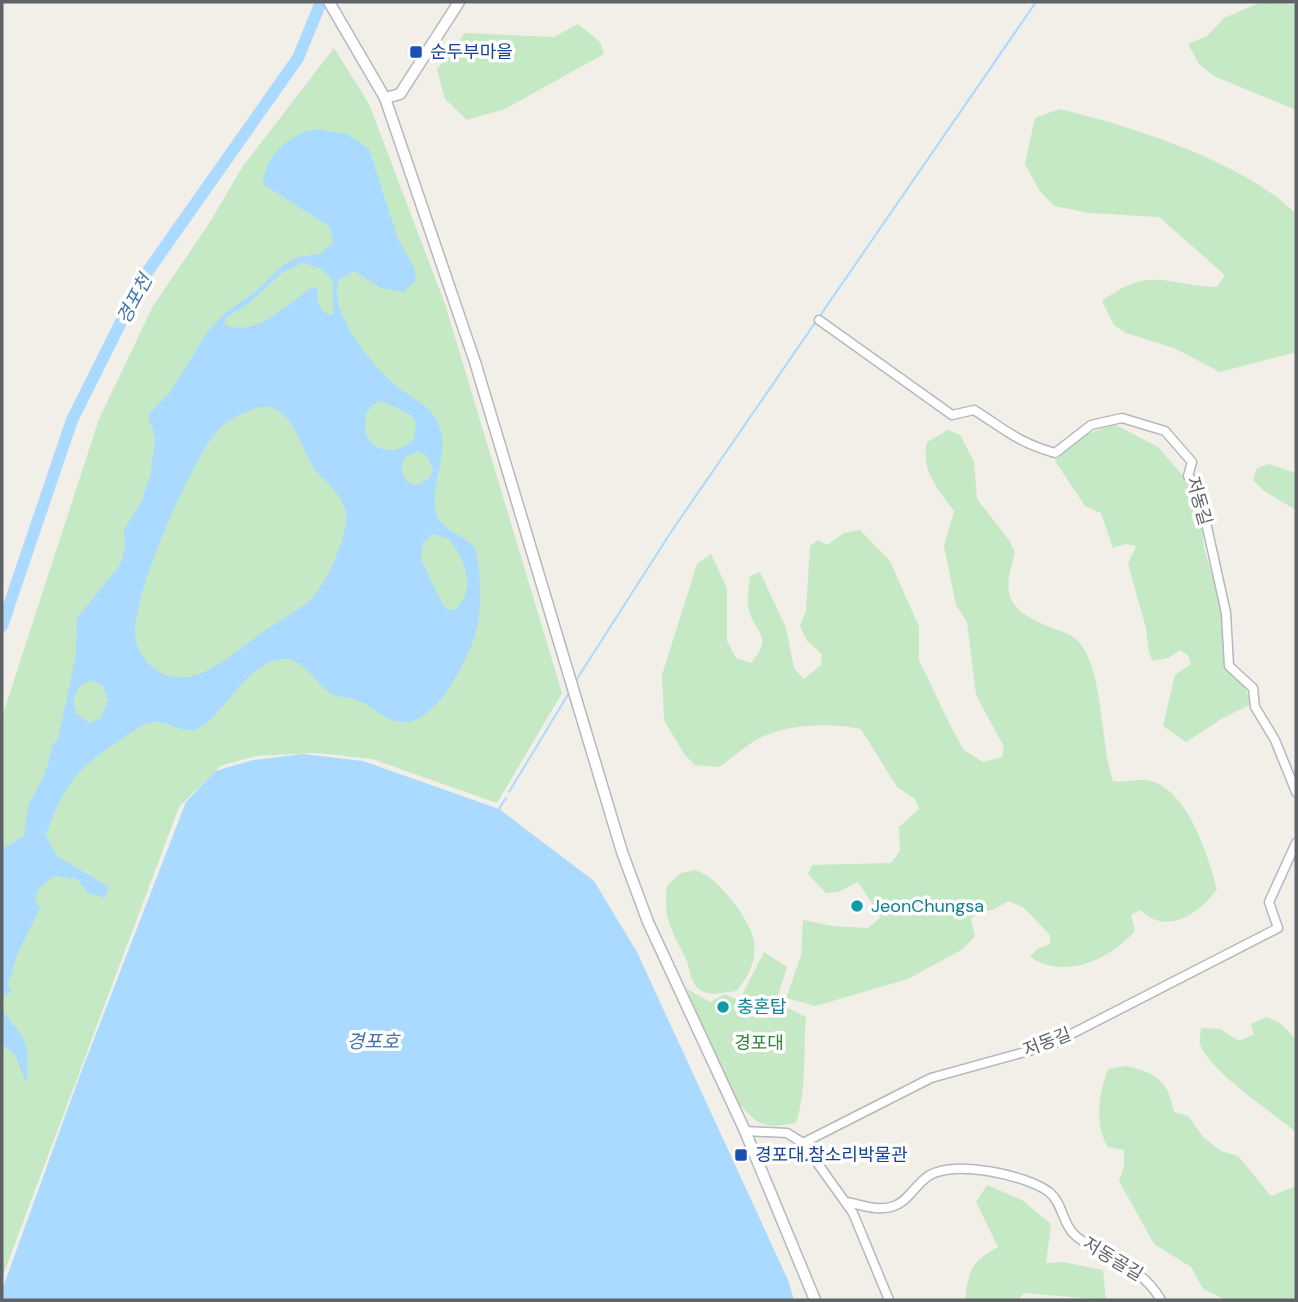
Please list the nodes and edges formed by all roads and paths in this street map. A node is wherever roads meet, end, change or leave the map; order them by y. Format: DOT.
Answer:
graph roads {
  1 [pos="329,2"];
  2 [pos="459,2"];
  3 [pos="385,98"];
  4 [pos="819,320"];
  5 [pos="1296,792"];
  6 [pos="1296,843"];
  7 [pos="744,1131"];
  8 [pos="803,1143"];
  9 [pos="847,1202"];
  10 [pos="815,1300"];
  11 [pos="889,1300"];
  12 [pos="1161,1300"];
  1 -- 3 [label="street"];
  2 -- 3 [label="street"];
  3 -- 7 [label="street"];
  4 -- 5 [label="street, 저동길"];
  6 -- 8 [label="street, 저동길"];
  7 -- 8 [label="street"];
  7 -- 10 [label="street"];
  8 -- 9 [label="street"];
  9 -- 11 [label="street"];
  9 -- 12 [label="street, 저동골길"];
}
